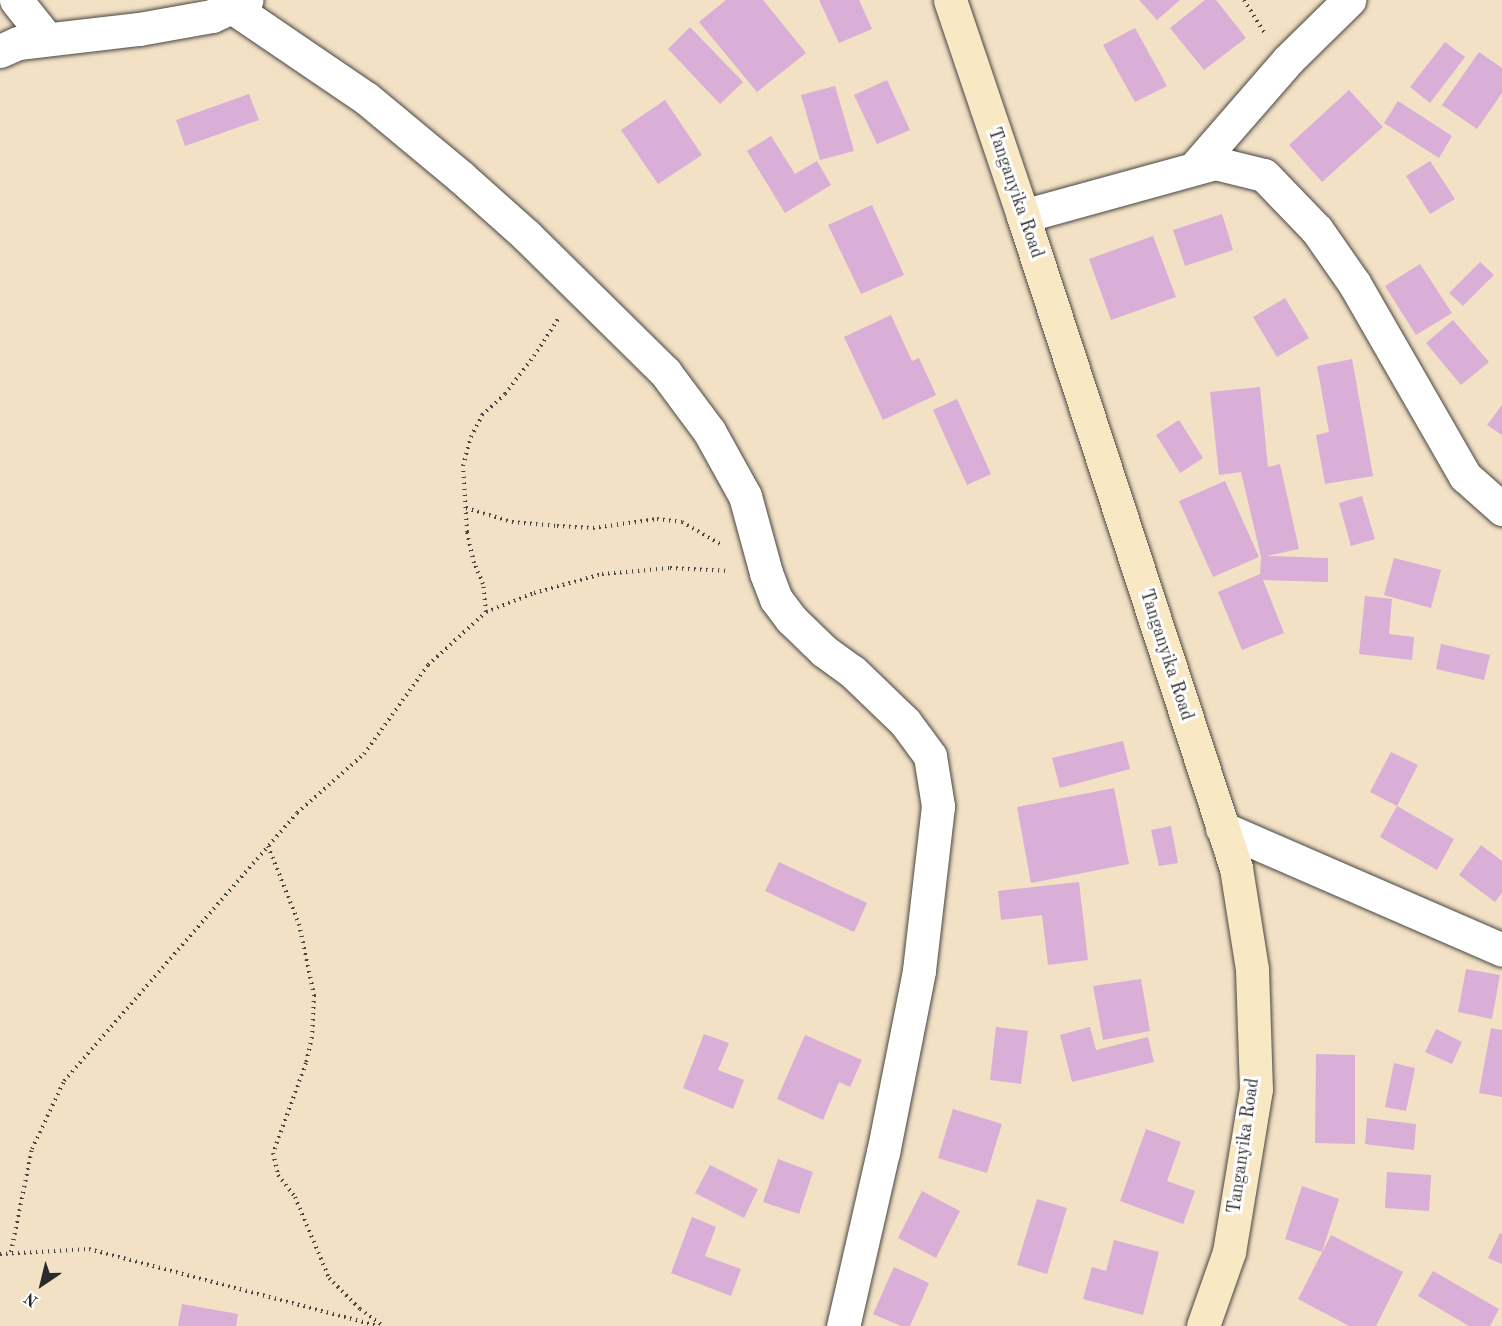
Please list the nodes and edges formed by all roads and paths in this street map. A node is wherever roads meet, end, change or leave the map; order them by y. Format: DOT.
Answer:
graph roads {
  1 [pos="16,0"];
  2 [pos="950,0"];
  3 [pos="1349,0"];
  4 [pos="240,3"];
  5 [pos="46,39"];
  6 [pos="0,51"];
  7 [pos="1195,167"];
  8 [pos="1023,216"];
  9 [pos="578,288"];
  10 [pos="466,508"];
  11 [pos="1502,509"];
  12 [pos="762,573"];
  13 [pos="486,612"];
  14 [pos="1222,828"];
  15 [pos="268,846"];
  16 [pos="1502,950"];
  17 [pos="11,1252"];
  18 [pos="0,1254"];
  19 [pos="378,1326"];
  20 [pos="383,1326"];
  21 [pos="843,1326"];
  22 [pos="1203,1326"];
  1 -- 5 [label="street"];
  2 -- 8 [label="street, Tanganyika Road"];
  3 -- 7 [label="street"];
  4 -- 5 [label="street"];
  4 -- 9 [label="street"];
  5 -- 6 [label="street"];
  7 -- 8 [label="street"];
  7 -- 11 [label="street"];
  8 -- 14 [label="street, Tanganyika Road"];
  9 -- 10 [label="path"];
  9 -- 12 [label="street"];
  10 -- 12 [label="path"];
  10 -- 13 [label="path"];
  12 -- 13 [label="path"];
  12 -- 21 [label="street"];
  13 -- 15 [label="path"];
  14 -- 16 [label="street"];
  14 -- 22 [label="street, Tanganyika Road"];
  15 -- 17 [label="path"];
  15 -- 20 [label="path"];
  17 -- 18 [label="path"];
  17 -- 19 [label="path"];
}
